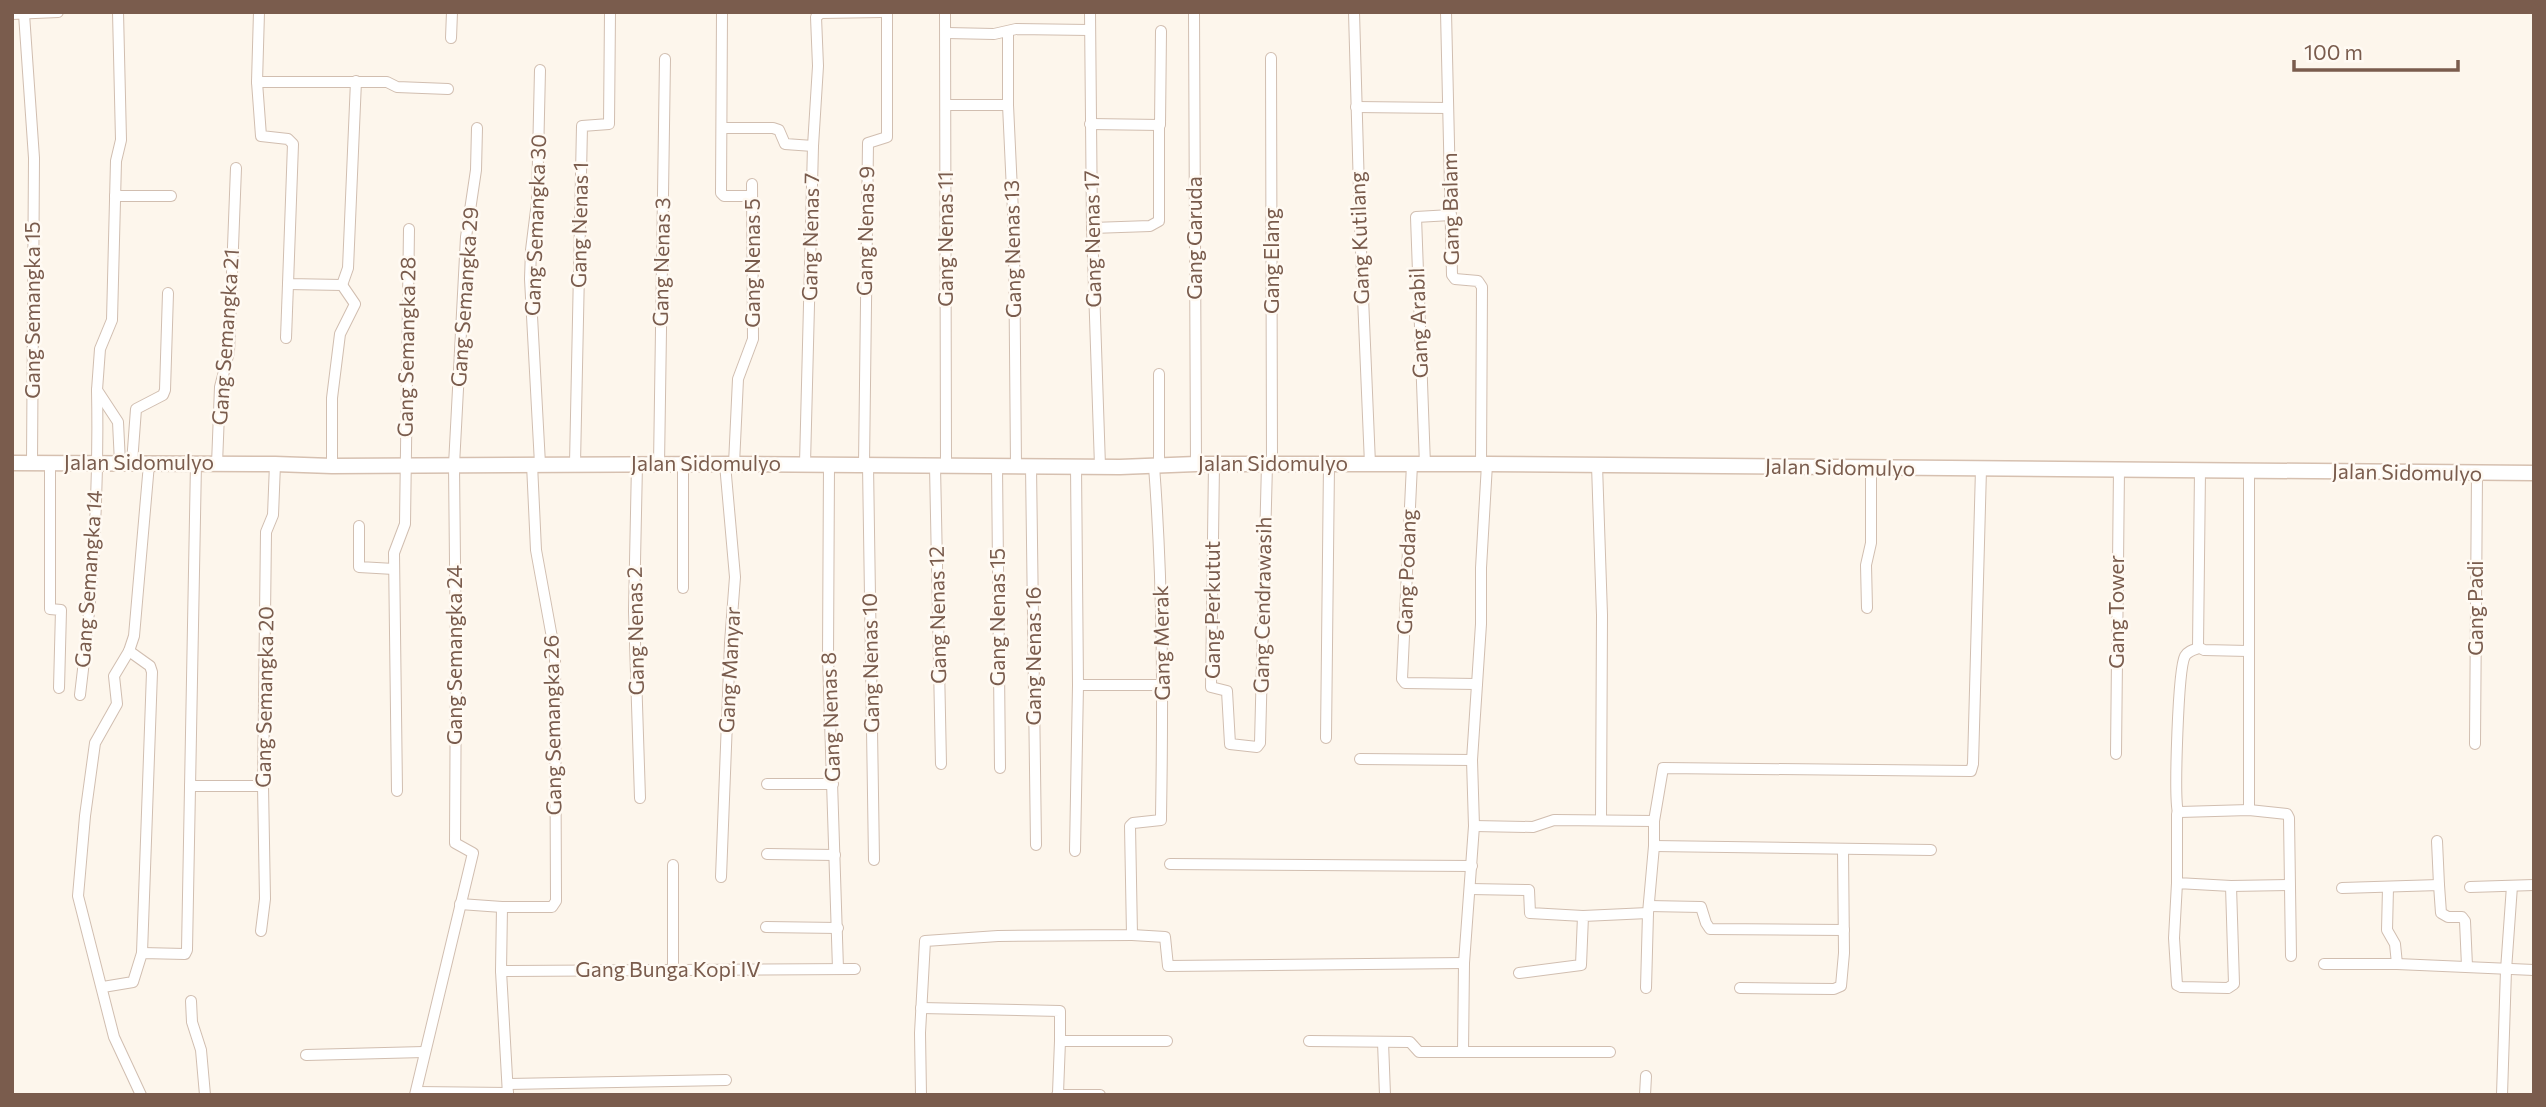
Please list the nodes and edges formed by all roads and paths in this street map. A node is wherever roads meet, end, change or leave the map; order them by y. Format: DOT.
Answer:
graph roads {
  1 [pos="58,12"];
  2 [pos="118,12"];
  3 [pos="260,12"];
  4 [pos="452,12"];
  5 [pos="610,12"];
  6 [pos="722,12"];
  7 [pos="881,12"];
  8 [pos="887,12"];
  9 [pos="946,12"];
  10 [pos="1090,12"];
  11 [pos="1194,12"];
  12 [pos="1354,12"];
  13 [pos="1446,12"];
  14 [pos="44,13"];
  15 [pos="821,13"];
  16 [pos="18,14"];
  17 [pos="1089,30"];
  18 [pos="1161,31"];
  19 [pos="1008,32"];
  20 [pos="947,33"];
  21 [pos="451,38"];
  22 [pos="1271,58"];
  23 [pos="665,59"];
  24 [pos="540,70"];
  25 [pos="356,81"];
  26 [pos="257,82"];
  27 [pos="448,89"];
  28 [pos="947,105"];
  29 [pos="1008,105"];
  30 [pos="1356,107"];
  31 [pos="1448,108"];
  32 [pos="1090,124"];
  33 [pos="1159,126"];
  34 [pos="477,128"];
  35 [pos="722,128"];
  36 [pos="813,146"];
  37 [pos="236,168"];
  38 [pos="752,184"];
  39 [pos="115,196"];
  40 [pos="172,196"];
  41 [pos="752,196"];
  42 [pos="1451,215"];
  43 [pos="1092,228"];
  44 [pos="408,229"];
  45 [pos="288,284"];
  46 [pos="168,293"];
  47 [pos="349,295"];
  48 [pos="286,338"];
  49 [pos="1159,374"];
  50 [pos="97,390"];
  51 [pos="12,463"];
  52 [pos="32,463"];
  53 [pos="50,463"];
  54 [pos="97,463"];
  55 [pos="126,463"];
  56 [pos="149,464"];
  57 [pos="196,464"];
  58 [pos="224,464"];
  59 [pos="275,464"];
  60 [pos="536,464"];
  61 [pos="575,464"];
  62 [pos="637,464"];
  63 [pos="683,464"];
  64 [pos="729,464"];
  65 [pos="805,464"];
  66 [pos="1196,464"];
  67 [pos="1214,464"];
  68 [pos="1269,464"];
  69 [pos="1329,464"];
  70 [pos="1370,464"];
  71 [pos="1484,464"];
  72 [pos="454,465"];
  73 [pos="659,465"];
  74 [pos="829,465"];
  75 [pos="866,465"];
  76 [pos="1418,465"];
  77 [pos="1597,465"];
  78 [pos="332,466"];
  79 [pos="404,466"];
  80 [pos="940,466"];
  81 [pos="997,466"];
  82 [pos="1023,466"];
  83 [pos="1076,466"];
  84 [pos="1100,466"];
  85 [pos="1157,466"];
  86 [pos="1871,469"];
  87 [pos="1981,470"];
  88 [pos="2119,470"];
  89 [pos="2200,471"];
  90 [pos="2249,471"];
  91 [pos="2477,473"];
  92 [pos="2534,474"];
  93 [pos="359,526"];
  94 [pos="394,569"];
  95 [pos="683,589"];
  96 [pos="1867,608"];
  97 [pos="2199,648"];
  98 [pos="129,651"];
  99 [pos="2248,651"];
  100 [pos="1477,684"];
  101 [pos="1078,685"];
  102 [pos="1163,685"];
  103 [pos="59,688"];
  104 [pos="80,695"];
  105 [pos="1325,738"];
  106 [pos="2475,744"];
  107 [pos="1259,746"];
  108 [pos="2116,754"];
  109 [pos="1360,759"];
  110 [pos="1472,760"];
  111 [pos="942,764"];
  112 [pos="1000,768"];
  113 [pos="767,784"];
  114 [pos="833,784"];
  115 [pos="190,786"];
  116 [pos="263,786"];
  117 [pos="397,791"];
  118 [pos="640,798"];
  119 [pos="2249,810"];
  120 [pos="2178,813"];
  121 [pos="1601,820"];
  122 [pos="1654,821"];
  123 [pos="1474,826"];
  124 [pos="2437,841"];
  125 [pos="1036,845"];
  126 [pos="1654,846"];
  127 [pos="1843,850"];
  128 [pos="1931,850"];
  129 [pos="1075,851"];
  130 [pos="766,854"];
  131 [pos="835,855"];
  132 [pos="874,860"];
  133 [pos="1170,863"];
  134 [pos="673,865"];
  135 [pos="1472,866"];
  136 [pos="721,877"];
  137 [pos="2177,883"];
  138 [pos="2290,885"];
  139 [pos="2439,885"];
  140 [pos="2534,885"];
  141 [pos="2231,886"];
  142 [pos="2512,886"];
  143 [pos="2470,887"];
  144 [pos="2342,888"];
  145 [pos="2388,888"];
  146 [pos="1470,889"];
  147 [pos="460,904"];
  148 [pos="502,907"];
  149 [pos="1649,909"];
  150 [pos="1583,916"];
  151 [pos="766,927"];
  152 [pos="838,928"];
  153 [pos="1844,930"];
  154 [pos="261,931"];
  155 [pos="1132,935"];
  156 [pos="142,953"];
  157 [pos="2291,956"];
  158 [pos="1464,963"];
  159 [pos="2324,964"];
  160 [pos="2397,964"];
  161 [pos="2467,966"];
  162 [pos="837,969"];
  163 [pos="855,969"];
  164 [pos="2506,970"];
  165 [pos="2534,970"];
  166 [pos="501,971"];
  167 [pos="673,971"];
  168 [pos="1519,973"];
  169 [pos="103,987"];
  170 [pos="1646,988"];
  171 [pos="1740,988"];
  172 [pos="191,1001"];
  173 [pos="921,1008"];
  174 [pos="1060,1041"];
  175 [pos="1167,1041"];
  176 [pos="1309,1041"];
  177 [pos="1383,1042"];
  178 [pos="424,1052"];
  179 [pos="1463,1052"];
  180 [pos="1610,1052"];
  181 [pos="306,1055"];
  182 [pos="1646,1076"];
  183 [pos="726,1080"];
  184 [pos="508,1091"];
  185 [pos="416,1093"];
  186 [pos="1057,1094"];
  187 [pos="141,1095"];
  188 [pos="205,1095"];
  189 [pos="921,1095"];
  190 [pos="1100,1095"];
  191 [pos="1385,1095"];
  192 [pos="1645,1095"];
  193 [pos="2502,1095"];
  1 -- 14 [label="street"];
  2 -- 39 [label="street, Gang Semangka 14"];
  3 -- 26 [label="street"];
  4 -- 21 [label="street"];
  5 -- 61 [label="street, Gang Nenas 1"];
  6 -- 35 [label="street"];
  7 -- 15 [label="street"];
  8 -- 75 [label="street, Gang Nenas 9"];
  9 -- 20 [label="street, Gang Nenas 11"];
  10 -- 17 [label="street, Gang Nenas 17"];
  11 -- 66 [label="street, Gang Garuda"];
  12 -- 30 [label="street, Gang Kutilang"];
  13 -- 31 [label="street, Gang Balam"];
  14 -- 16 [label="street"];
  15 -- 36 [label="street, Gang Nenas 7"];
  16 -- 52 [label="street, Gang Semangka 15"];
  17 -- 19 [label="street"];
  17 -- 32 [label="street, Gang Nenas 17"];
  18 -- 33 [label="street"];
  19 -- 20 [label="street"];
  19 -- 29 [label="street, Gang Nenas 13"];
  20 -- 28 [label="street, Gang Nenas 11"];
  22 -- 68 [label="street, Gang Elang"];
  23 -- 73 [label="street, Gang Nenas 3"];
  24 -- 60 [label="street, Gang Semangka 30"];
  25 -- 26 [label="street"];
  25 -- 27 [label="street"];
  25 -- 47 [label="street"];
  26 -- 45 [label="street"];
  28 -- 29 [label="street"];
  28 -- 80 [label="street, Gang Nenas 11"];
  29 -- 82 [label="street, Gang Nenas 13"];
  30 -- 31 [label="street"];
  30 -- 70 [label="street, Gang Kutilang"];
  31 -- 42 [label="street, Gang Balam"];
  32 -- 33 [label="street"];
  32 -- 43 [label="street, Gang Nenas 17"];
  33 -- 43 [label="street"];
  34 -- 72 [label="street, Gang Semangka 29"];
  35 -- 36 [label="street"];
  35 -- 41 [label="street"];
  36 -- 65 [label="street, Gang Nenas 7"];
  37 -- 58 [label="street, Gang Semangka 21"];
  38 -- 41 [label="street, Gang Nenas 5"];
  39 -- 40 [label="street"];
  39 -- 50 [label="street, Gang Semangka 14"];
  41 -- 64 [label="street, Gang Nenas 5"];
  42 -- 71 [label="street, Gang Balam"];
  42 -- 76 [label="street, Gang Arabil"];
  43 -- 84 [label="street, Gang Nenas 17"];
  44 -- 79 [label="street, Gang Semangka 28"];
  45 -- 47 [label="street"];
  45 -- 48 [label="street"];
  46 -- 55 [label="street"];
  47 -- 78 [label="street"];
  49 -- 85 [label="street, Gang Merak"];
  50 -- 54 [label="street, Gang Semangka 14"];
  50 -- 55 [label="street"];
  51 -- 52 [label="street, Jalan Sidomulyo"];
  52 -- 53 [label="street, Jalan Sidomulyo"];
  53 -- 54 [label="street, Jalan Sidomulyo"];
  53 -- 103 [label="street"];
  54 -- 55 [label="street, Jalan Sidomulyo"];
  54 -- 104 [label="street, Gang Semangka 14"];
  55 -- 56 [label="street, Jalan Sidomulyo"];
  56 -- 57 [label="street, Jalan Sidomulyo"];
  56 -- 98 [label="street"];
  57 -- 58 [label="street, Jalan Sidomulyo"];
  57 -- 115 [label="street"];
  58 -- 59 [label="street, Jalan Sidomulyo"];
  59 -- 78 [label="street, Jalan Sidomulyo"];
  59 -- 116 [label="street, Gang Semangka 20"];
  60 -- 61 [label="street, Jalan Sidomulyo"];
  60 -- 72 [label="street, Jalan Sidomulyo"];
  60 -- 148 [label="street, Gang Semangka 26"];
  61 -- 62 [label="street, Jalan Sidomulyo"];
  62 -- 73 [label="street, Jalan Sidomulyo"];
  62 -- 118 [label="street, Gang Nenas 2"];
  63 -- 64 [label="street, Jalan Sidomulyo"];
  63 -- 73 [label="street, Jalan Sidomulyo"];
  63 -- 95 [label="street"];
  64 -- 65 [label="street, Jalan Sidomulyo"];
  64 -- 136 [label="street, Gang Manyar"];
  65 -- 74 [label="street, Jalan Sidomulyo"];
  66 -- 67 [label="street, Jalan Sidomulyo"];
  66 -- 85 [label="street, Jalan Sidomulyo"];
  67 -- 68 [label="street, Jalan Sidomulyo"];
  67 -- 107 [label="street, Gang Perkutut"];
  68 -- 69 [label="street, Jalan Sidomulyo"];
  68 -- 107 [label="street, Gang Cendrawasih"];
  69 -- 70 [label="street, Jalan Sidomulyo"];
  69 -- 105 [label="street"];
  70 -- 76 [label="street, Jalan Sidomulyo"];
  71 -- 76 [label="street, Jalan Sidomulyo"];
  71 -- 77 [label="street, Jalan Sidomulyo"];
  71 -- 100 [label="street"];
  72 -- 79 [label="street, Jalan Sidomulyo"];
  72 -- 147 [label="street, Gang Semangka 24"];
  74 -- 75 [label="street, Jalan Sidomulyo"];
  74 -- 114 [label="street, Gang Nenas 8"];
  75 -- 80 [label="street, Jalan Sidomulyo"];
  75 -- 132 [label="street, Gang Nenas 10"];
  76 -- 100 [label="street, Gang Podang"];
  77 -- 86 [label="street, Jalan Sidomulyo"];
  77 -- 121 [label="street"];
  78 -- 79 [label="street, Jalan Sidomulyo"];
  79 -- 94 [label="street, Gang Semangka 28"];
  80 -- 81 [label="street, Jalan Sidomulyo"];
  80 -- 111 [label="street, Gang Nenas 12"];
  81 -- 82 [label="street, Jalan Sidomulyo"];
  81 -- 112 [label="street, Gang Nenas 15"];
  82 -- 83 [label="street, Jalan Sidomulyo"];
  82 -- 125 [label="street, Gang Nenas 16"];
  83 -- 84 [label="street, Jalan Sidomulyo"];
  83 -- 101 [label="street"];
  84 -- 85 [label="street, Jalan Sidomulyo"];
  85 -- 102 [label="street, Gang Merak"];
  86 -- 87 [label="street, Jalan Sidomulyo"];
  86 -- 96 [label="street"];
  87 -- 88 [label="street, Jalan Sidomulyo"];
  87 -- 122 [label="street"];
  88 -- 89 [label="street, Jalan Sidomulyo"];
  88 -- 108 [label="street, Gang Tower"];
  89 -- 90 [label="street, Jalan Sidomulyo"];
  89 -- 97 [label="street"];
  90 -- 91 [label="street, Jalan Sidomulyo"];
  90 -- 99 [label="street"];
  91 -- 92 [label="street, Jalan Sidomulyo"];
  91 -- 106 [label="street, Gang Padi"];
  93 -- 94 [label="street"];
  94 -- 117 [label="street, Gang Semangka 28"];
  97 -- 99 [label="street"];
  97 -- 120 [label="street"];
  98 -- 156 [label="street"];
  98 -- 169 [label="street"];
  99 -- 119 [label="street"];
  100 -- 110 [label="street"];
  101 -- 102 [label="street"];
  101 -- 129 [label="street"];
  102 -- 155 [label="street, Gang Merak"];
  109 -- 110 [label="street"];
  110 -- 123 [label="street"];
  113 -- 114 [label="street"];
  114 -- 131 [label="street, Gang Nenas 8"];
  115 -- 116 [label="street"];
  115 -- 156 [label="street"];
  116 -- 154 [label="street, Gang Semangka 20"];
  119 -- 120 [label="street"];
  119 -- 138 [label="street"];
  120 -- 137 [label="street"];
  121 -- 122 [label="street"];
  121 -- 123 [label="street"];
  122 -- 126 [label="street"];
  123 -- 135 [label="street"];
  124 -- 139 [label="street"];
  126 -- 127 [label="street"];
  126 -- 149 [label="street"];
  127 -- 128 [label="street"];
  127 -- 153 [label="street"];
  130 -- 131 [label="street"];
  131 -- 152 [label="street, Gang Nenas 8"];
  133 -- 135 [label="street"];
  134 -- 167 [label="street"];
  135 -- 146 [label="street"];
  137 -- 141 [label="street"];
  137 -- 141 [label="street"];
  138 -- 141 [label="street"];
  138 -- 157 [label="street"];
  139 -- 145 [label="street"];
  139 -- 161 [label="street"];
  140 -- 142 [label="street"];
  142 -- 143 [label="street"];
  142 -- 164 [label="street"];
  144 -- 145 [label="street"];
  145 -- 160 [label="street"];
  146 -- 150 [label="street"];
  146 -- 158 [label="street"];
  147 -- 148 [label="street"];
  147 -- 178 [label="street"];
  148 -- 166 [label="street"];
  149 -- 150 [label="street"];
  149 -- 153 [label="street"];
  149 -- 170 [label="street"];
  150 -- 168 [label="street"];
  151 -- 152 [label="street"];
  152 -- 162 [label="street, Gang Nenas 8"];
  153 -- 171 [label="street"];
  155 -- 158 [label="street"];
  155 -- 173 [label="street"];
  156 -- 169 [label="street"];
  158 -- 179 [label="street"];
  159 -- 160 [label="street"];
  160 -- 161 [label="street"];
  161 -- 164 [label="street"];
  162 -- 163 [label="street, Gang Bunga Kopi IV"];
  162 -- 167 [label="street, Gang Bunga Kopi IV"];
  164 -- 165 [label="street"];
  164 -- 193 [label="street"];
  166 -- 167 [label="street, Gang Bunga Kopi IV"];
  166 -- 184 [label="street"];
  169 -- 187 [label="street"];
  172 -- 188 [label="street"];
  173 -- 174 [label="street"];
  173 -- 189 [label="street"];
  174 -- 175 [label="street"];
  174 -- 186 [label="street"];
  176 -- 177 [label="street"];
  177 -- 179 [label="street"];
  177 -- 191 [label="street"];
  178 -- 181 [label="street"];
  178 -- 185 [label="street"];
  179 -- 180 [label="street"];
  182 -- 192 [label="street"];
  183 -- 184 [label="street"];
  184 -- 185 [label="street"];
  186 -- 190 [label="street"];
}
